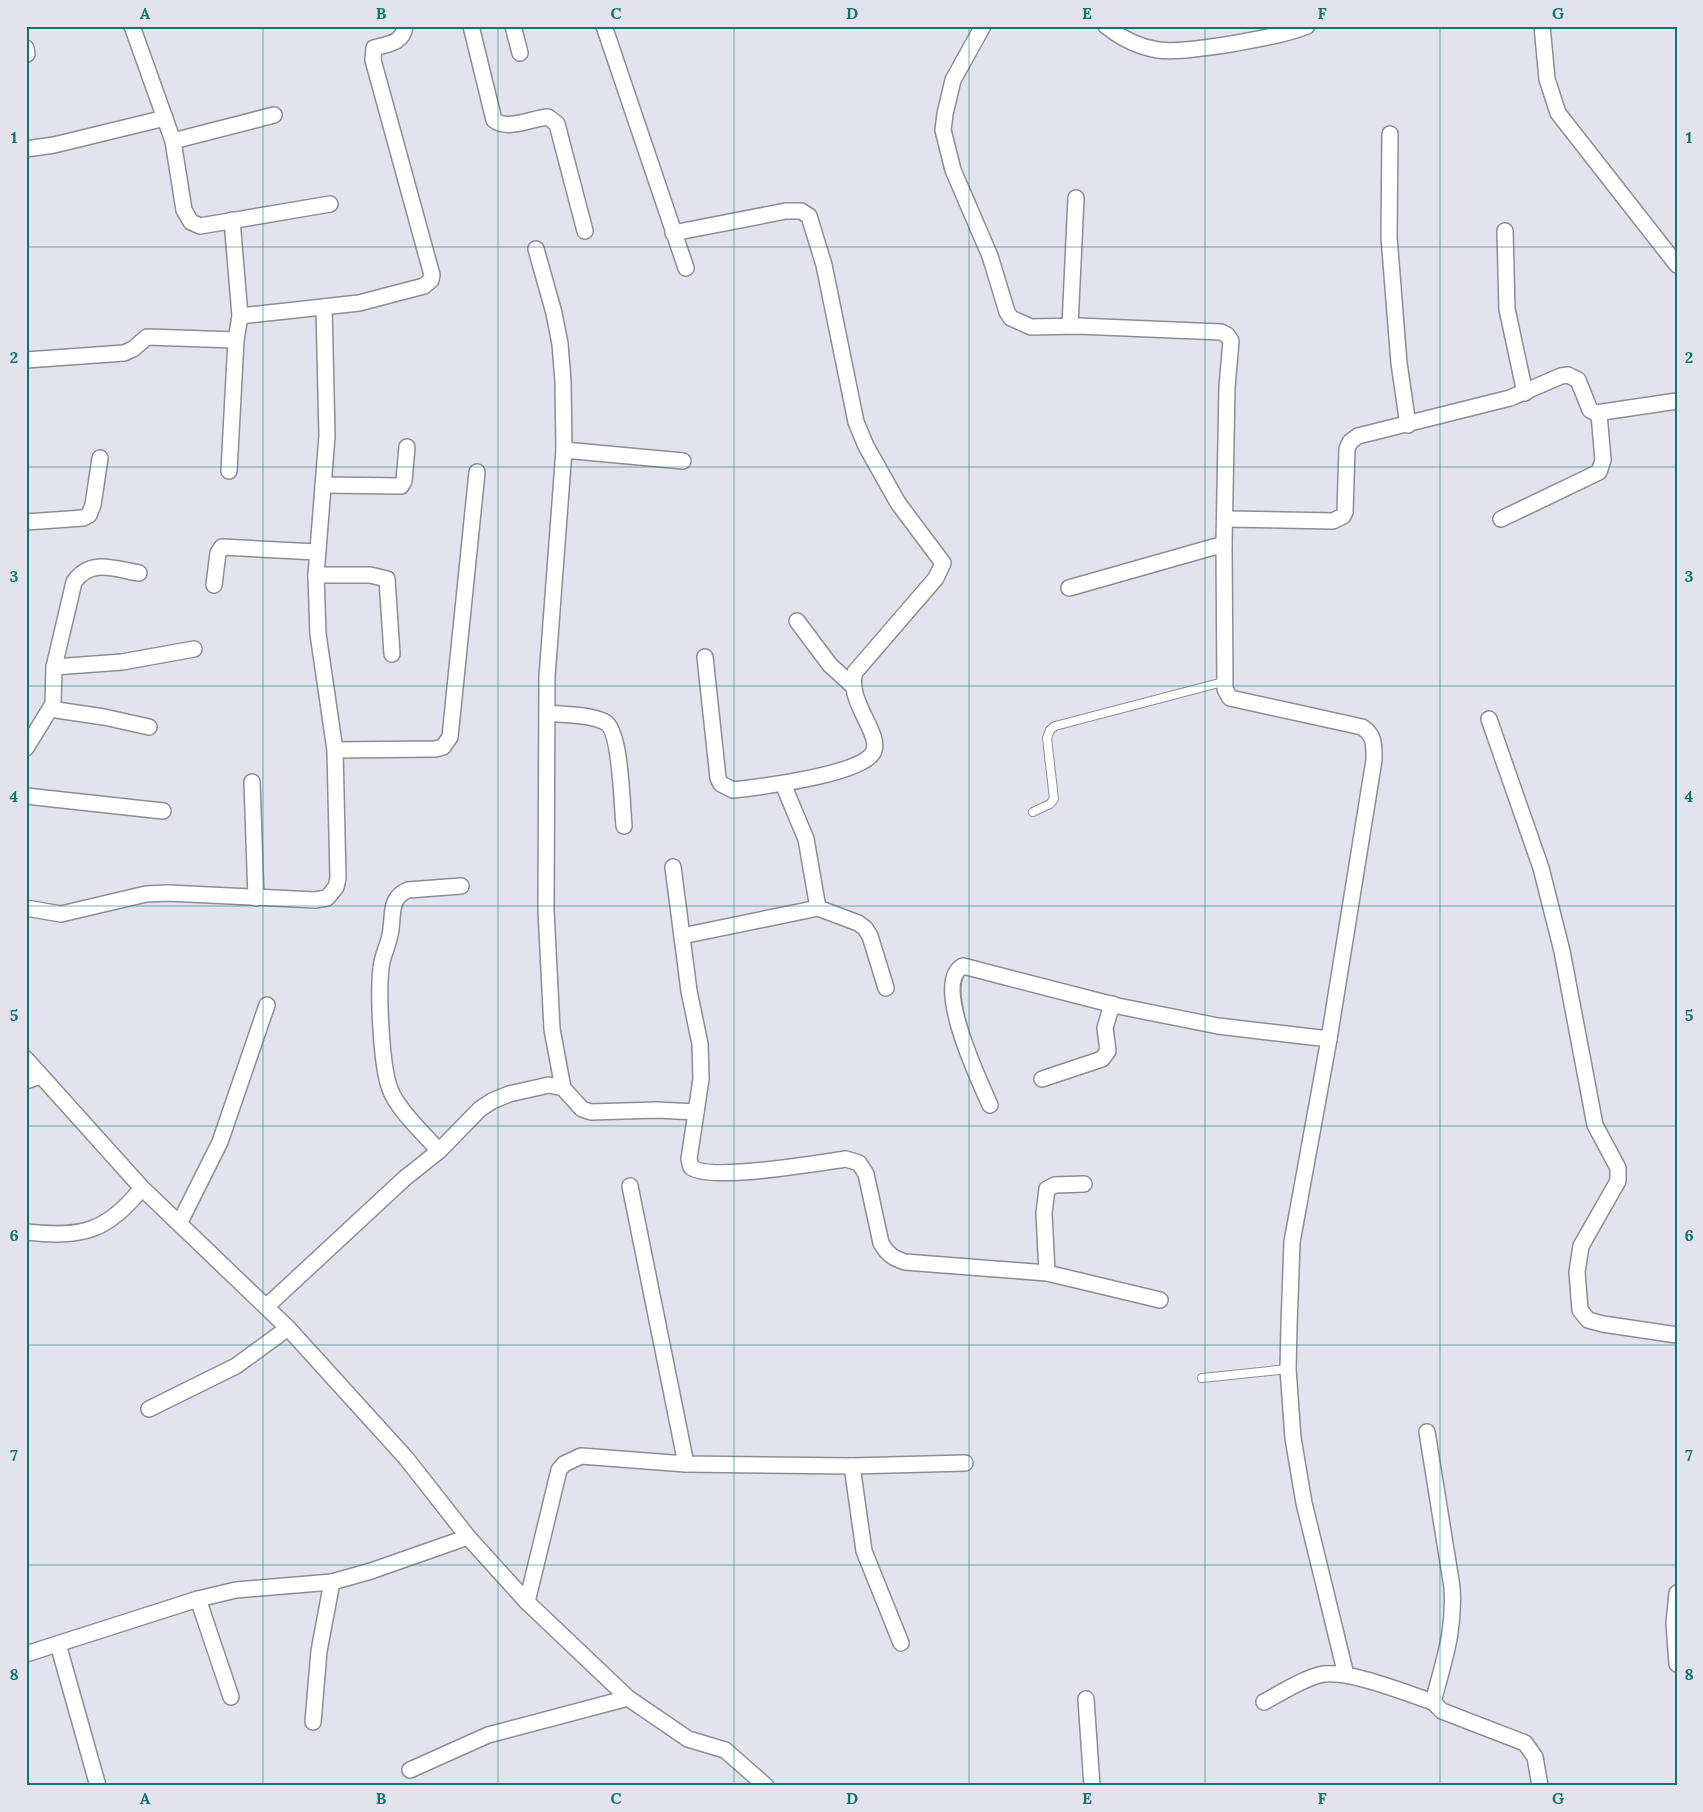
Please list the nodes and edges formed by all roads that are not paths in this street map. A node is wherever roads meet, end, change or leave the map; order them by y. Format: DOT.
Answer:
graph roads {
  1 [pos="132,26"];
  2 [pos="404,26"];
  3 [pos="471,26"];
  4 [pos="513,26"];
  5 [pos="604,26"];
  6 [pos="983,26"];
  7 [pos="1106,26"];
  8 [pos="1307,26"];
  9 [pos="1542,26"];
  10 [pos="26,48"];
  11 [pos="520,53"];
  12 [pos="27,54"];
  13 [pos="274,114"];
  14 [pos="165,118"];
  15 [pos="1390,134"];
  16 [pos="173,141"];
  17 [pos="26,148"];
  18 [pos="1076,198"];
  19 [pos="330,204"];
  20 [pos="232,220"];
  21 [pos="585,231"];
  22 [pos="1505,231"];
  23 [pos="672,233"];
  24 [pos="536,249"];
  25 [pos="1677,265"];
  26 [pos="686,268"];
  27 [pos="324,307"];
  28 [pos="240,316"];
  29 [pos="1070,326"];
  30 [pos="236,340"];
  31 [pos="26,360"];
  32 [pos="1525,393"];
  33 [pos="1677,402"];
  34 [pos="1599,414"];
  35 [pos="1408,425"];
  36 [pos="407,447"];
  37 [pos="564,450"];
  38 [pos="100,458"];
  39 [pos="683,461"];
  40 [pos="229,471"];
  41 [pos="477,472"];
  42 [pos="323,485"];
  43 [pos="1225,518"];
  44 [pos="1501,519"];
  45 [pos="26,522"];
  46 [pos="1224,544"];
  47 [pos="317,552"];
  48 [pos="139,573"];
  49 [pos="316,575"];
  50 [pos="214,585"];
  51 [pos="1068,588"];
  52 [pos="797,622"];
  53 [pos="194,649"];
  54 [pos="392,654"];
  55 [pos="705,657"];
  56 [pos="54,667"];
  57 [pos="1223,682"];
  58 [pos="853,686"];
  59 [pos="50,709"];
  60 [pos="548,713"];
  61 [pos="1489,718"];
  62 [pos="148,727"];
  63 [pos="26,748"];
  64 [pos="335,750"];
  65 [pos="252,782"];
  66 [pos="783,784"];
  67 [pos="26,796"];
  68 [pos="163,811"];
  69 [pos="1033,812"];
  70 [pos="624,826"];
  71 [pos="672,867"];
  72 [pos="461,886"];
  73 [pos="256,898"];
  74 [pos="26,908"];
  75 [pos="818,908"];
  76 [pos="682,936"];
  77 [pos="886,988"];
  78 [pos="1112,1004"];
  79 [pos="267,1005"];
  80 [pos="1329,1039"];
  81 [pos="26,1060"];
  82 [pos="41,1076"];
  83 [pos="1042,1079"];
  84 [pos="26,1081"];
  85 [pos="563,1088"];
  86 [pos="990,1105"];
  87 [pos="696,1112"];
  88 [pos="439,1151"];
  89 [pos="1084,1184"];
  90 [pos="630,1186"];
  91 [pos="142,1188"];
  92 [pos="180,1222"];
  93 [pos="26,1232"];
  94 [pos="1047,1273"];
  95 [pos="1160,1300"];
  96 [pos="267,1306"];
  97 [pos="288,1328"];
  98 [pos="1677,1335"];
  99 [pos="1288,1369"];
  100 [pos="1202,1378"];
  101 [pos="149,1409"];
  102 [pos="1427,1432"];
  103 [pos="965,1463"];
  104 [pos="686,1464"];
  105 [pos="852,1466"];
  106 [pos="468,1537"];
  107 [pos="332,1582"];
  108 [pos="1677,1593"];
  109 [pos="198,1598"];
  110 [pos="527,1602"];
  111 [pos="900,1643"];
  112 [pos="58,1644"];
  113 [pos="26,1654"];
  114 [pos="1677,1664"];
  115 [pos="1346,1675"];
  116 [pos="231,1697"];
  117 [pos="628,1698"];
  118 [pos="1086,1699"];
  119 [pos="1264,1702"];
  120 [pos="1433,1702"];
  121 [pos="313,1722"];
  122 [pos="410,1770"];
  123 [pos="98,1786"];
  124 [pos="766,1786"];
  125 [pos="1092,1786"];
  126 [pos="1540,1786"];
  1 -- 14 [label="street"];
  2 -- 27 [label="street"];
  3 -- 21 [label="street"];
  4 -- 11 [label="street"];
  5 -- 23 [label="street"];
  6 -- 29 [label="street"];
  7 -- 8 [label="street"];
  9 -- 25 [label="street"];
  10 -- 12 [label="street"];
  13 -- 16 [label="street"];
  14 -- 16 [label="street"];
  14 -- 17 [label="street"];
  15 -- 35 [label="street"];
  16 -- 20 [label="street"];
  18 -- 29 [label="street"];
  19 -- 20 [label="street"];
  20 -- 28 [label="street"];
  22 -- 32 [label="street"];
  23 -- 26 [label="street"];
  23 -- 58 [label="street"];
  24 -- 37 [label="street"];
  27 -- 28 [label="street"];
  27 -- 42 [label="street"];
  28 -- 30 [label="street"];
  29 -- 43 [label="street"];
  30 -- 31 [label="street"];
  30 -- 40 [label="street"];
  32 -- 34 [label="street"];
  32 -- 35 [label="street"];
  33 -- 34 [label="street"];
  34 -- 44 [label="street"];
  35 -- 43 [label="street"];
  36 -- 42 [label="street"];
  37 -- 39 [label="street"];
  37 -- 60 [label="street"];
  38 -- 45 [label="street"];
  41 -- 64 [label="street"];
  42 -- 47 [label="street"];
  43 -- 46 [label="street"];
  46 -- 51 [label="street"];
  46 -- 57 [label="street"];
  47 -- 49 [label="street"];
  47 -- 50 [label="street"];
  48 -- 56 [label="street"];
  49 -- 54 [label="street"];
  49 -- 64 [label="street"];
  52 -- 58 [label="street"];
  53 -- 56 [label="street"];
  55 -- 66 [label="street"];
  56 -- 59 [label="street"];
  57 -- 69 [label="lane"];
  57 -- 80 [label="street"];
  58 -- 66 [label="street"];
  59 -- 62 [label="street"];
  59 -- 63 [label="street"];
  60 -- 70 [label="street"];
  60 -- 85 [label="street"];
  61 -- 98 [label="street"];
  64 -- 73 [label="street"];
  65 -- 73 [label="street"];
  66 -- 75 [label="street"];
  67 -- 68 [label="street"];
  71 -- 76 [label="street"];
  72 -- 88 [label="street"];
  73 -- 74 [label="street"];
  75 -- 76 [label="street"];
  75 -- 77 [label="street"];
  76 -- 87 [label="street"];
  78 -- 80 [label="street"];
  78 -- 83 [label="street"];
  78 -- 86 [label="street"];
  79 -- 92 [label="street"];
  80 -- 99 [label="street"];
  81 -- 82 [label="street"];
  82 -- 84 [label="street"];
  82 -- 91 [label="street"];
  85 -- 87 [label="street"];
  85 -- 88 [label="street"];
  87 -- 94 [label="street"];
  88 -- 96 [label="street"];
  89 -- 94 [label="street"];
  90 -- 104 [label="street"];
  91 -- 92 [label="street"];
  91 -- 93 [label="street"];
  92 -- 96 [label="street"];
  94 -- 95 [label="street"];
  96 -- 97 [label="street"];
  97 -- 101 [label="street"];
  97 -- 106 [label="street"];
  99 -- 100 [label="lane"];
  99 -- 115 [label="street"];
  102 -- 120 [label="street"];
  103 -- 105 [label="street"];
  104 -- 105 [label="street"];
  104 -- 110 [label="street"];
  105 -- 111 [label="street"];
  106 -- 107 [label="street"];
  106 -- 110 [label="street"];
  107 -- 109 [label="street"];
  107 -- 121 [label="street"];
  108 -- 114 [label="street"];
  109 -- 112 [label="street"];
  109 -- 116 [label="street"];
  110 -- 117 [label="street"];
  112 -- 113 [label="street"];
  112 -- 123 [label="street"];
  115 -- 119 [label="street"];
  115 -- 120 [label="street"];
  117 -- 122 [label="street"];
  117 -- 124 [label="street"];
  118 -- 125 [label="street"];
  120 -- 126 [label="street"];
}
